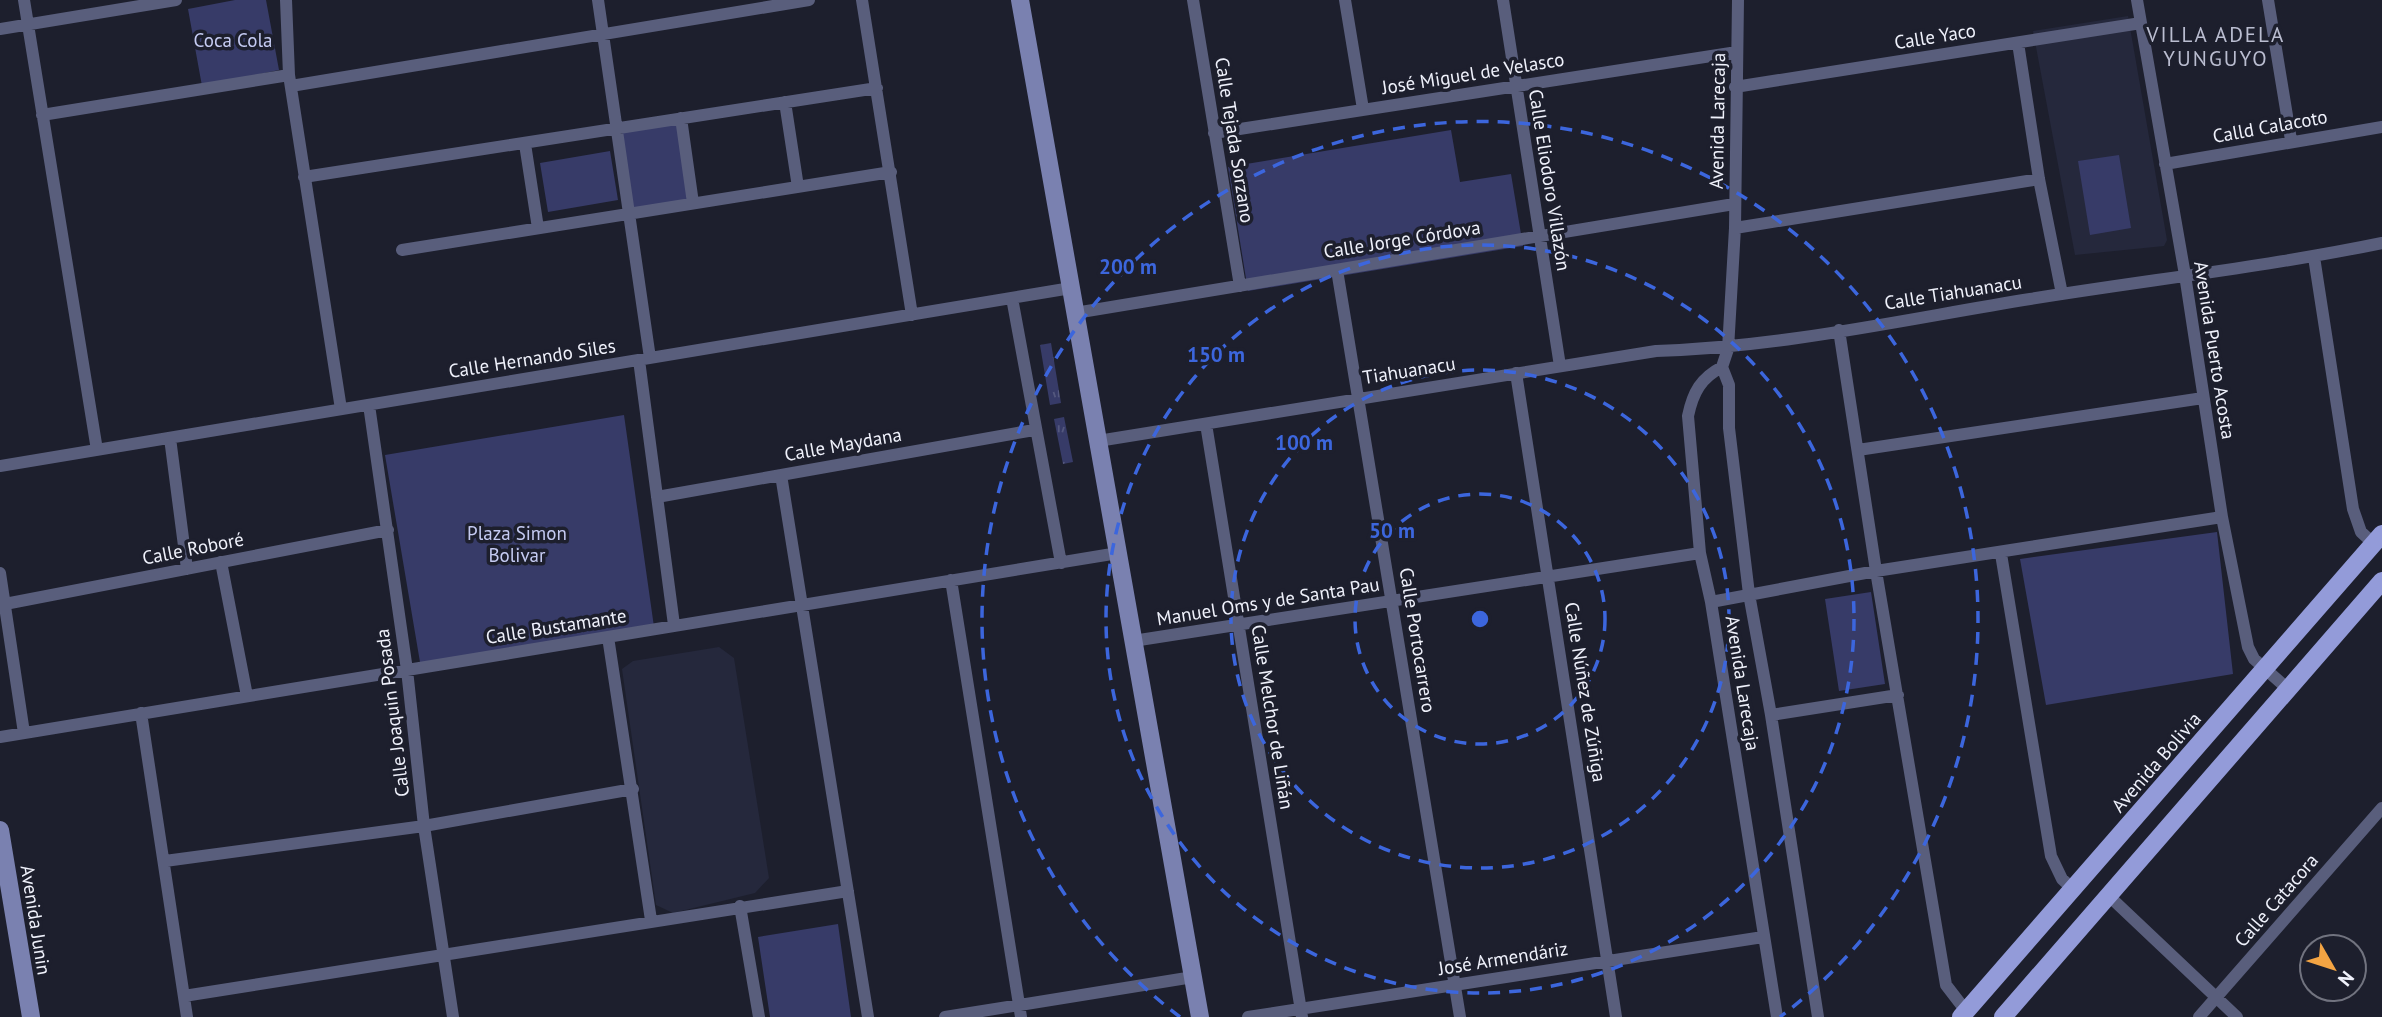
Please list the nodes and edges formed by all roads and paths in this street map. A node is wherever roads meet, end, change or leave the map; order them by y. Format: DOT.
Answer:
graph roads {
  1 [pos="24,0"];
  2 [pos="176,0"];
  3 [pos="286,0"];
  4 [pos="598,0"];
  5 [pos="809,0"];
  6 [pos="862,0"];
  7 [pos="1020,0"];
  8 [pos="1193,0"];
  9 [pos="1345,0"];
  10 [pos="1503,0"];
  11 [pos="1738,0"];
  12 [pos="2137,0"];
  13 [pos="2269,0"];
  14 [pos="2141,23"];
  15 [pos="28,25"];
  16 [pos="0,29"];
  17 [pos="603,34"];
  18 [pos="2018,43"];
  19 [pos="1737,52"];
  20 [pos="290,80"];
  21 [pos="1515,86"];
  22 [pos="1735,87"];
  23 [pos="877,88"];
  24 [pos="786,102"];
  25 [pos="1363,110"];
  26 [pos="42,115"];
  27 [pos="681,118"];
  28 [pos="2382,127"];
  29 [pos="618,128"];
  30 [pos="1214,133"];
  31 [pos="2291,140"];
  32 [pos="525,144"];
  33 [pos="2165,164"];
  34 [pos="891,172"];
  35 [pos="304,177"];
  36 [pos="2039,179"];
  37 [pos="798,187"];
  38 [pos="693,203"];
  39 [pos="1734,204"];
  40 [pos="631,213"];
  41 [pos="538,228"];
  42 [pos="1735,228"];
  43 [pos="1539,236"];
  44 [pos="2382,243"];
  45 [pos="402,250"];
  46 [pos="2314,257"];
  47 [pos="1337,270"];
  48 [pos="2185,275"];
  49 [pos="1240,286"];
  50 [pos="1071,288"];
  51 [pos="2062,294"];
  52 [pos="1012,298"];
  53 [pos="1075,313"];
  54 [pos="912,314"];
  55 [pos="1839,330"];
  56 [pos="1728,349"];
  57 [pos="645,359"];
  58 [pos="1560,366"];
  59 [pos="1721,367"];
  60 [pos="1516,373"];
  61 [pos="1358,398"];
  62 [pos="2203,398"];
  63 [pos="369,405"];
  64 [pos="341,410"];
  65 [pos="1206,424"];
  66 [pos="1034,430"];
  67 [pos="170,438"];
  68 [pos="1098,440"];
  69 [pos="97,450"];
  70 [pos="1858,450"];
  71 [pos="0,466"];
  72 [pos="781,475"];
  73 [pos="657,496"];
  74 [pos="2222,517"];
  75 [pos="388,530"];
  76 [pos="2378,539"];
  77 [pos="1118,553"];
  78 [pos="1700,553"];
  79 [pos="2001,554"];
  80 [pos="221,562"];
  81 [pos="1061,562"];
  82 [pos="187,569"];
  83 [pos="1876,571"];
  84 [pos="0,573"];
  85 [pos="1548,577"];
  86 [pos="951,580"];
  87 [pos="2382,582"];
  88 [pos="1749,594"];
  89 [pos="1392,601"];
  90 [pos="1711,602"];
  91 [pos="5,604"];
  92 [pos="802,605"];
  93 [pos="674,625"];
  94 [pos="1238,625"];
  95 [pos="608,637"];
  96 [pos="1133,641"];
  97 [pos="2264,669"];
  98 [pos="407,670"];
  99 [pos="2289,690"];
  100 [pos="1898,695"];
  101 [pos="247,696"];
  102 [pos="141,713"];
  103 [pos="1771,715"];
  104 [pos="24,733"];
  105 [pos="0,737"];
  106 [pos="633,789"];
  107 [pos="2382,808"];
  108 [pos="424,826"];
  109 [pos="0,830"];
  110 [pos="165,861"];
  111 [pos="2073,889"];
  112 [pos="848,891"];
  113 [pos="2109,896"];
  114 [pos="740,906"];
  115 [pos="651,920"];
  116 [pos="1763,937"];
  117 [pos="443,954"];
  118 [pos="1608,961"];
  119 [pos="1193,977"];
  120 [pos="1456,985"];
  121 [pos="184,996"];
  122 [pos="2216,997"];
  123 [pos="1020,1011"];
  124 [pos="1301,1013"];
  125 [pos="1964,1014"];
  126 [pos="31,1017"];
  127 [pos="187,1017"];
  128 [pos="453,1017"];
  129 [pos="759,1017"];
  130 [pos="868,1017"];
  131 [pos="945,1017"];
  132 [pos="1200,1017"];
  133 [pos="1248,1017"];
  134 [pos="1460,1017"];
  135 [pos="1616,1017"];
  136 [pos="1777,1017"];
  137 [pos="1818,1017"];
  138 [pos="2003,1017"];
  139 [pos="2199,1017"];
  140 [pos="2237,1017"];
  1 -- 15 [label="street"];
  2 -- 15 [label="street"];
  3 -- 20 [label="street"];
  4 -- 17 [label="street"];
  5 -- 17 [label="street"];
  6 -- 23 [label="street"];
  7 -- 50 [label="street"];
  8 -- 30 [label="street, Calle Tejada Sorzano"];
  9 -- 25 [label="street"];
  10 -- 21 [label="street, Calle Eliodoro Villazón"];
  11 -- 19 [label="street, Avenida Larecaja"];
  12 -- 14 [label="street, Avenida Puerto Acosta"];
  13 -- 31 [label="street"];
  14 -- 18 [label="street, Calle Yaco"];
  14 -- 33 [label="street, Avenida Puerto Acosta"];
  15 -- 16 [label="street"];
  15 -- 26 [label="street"];
  17 -- 20 [label="street"];
  17 -- 29 [label="street"];
  18 -- 22 [label="street, Calle Yaco"];
  18 -- 36 [label="street"];
  19 -- 21 [label="street, José Miguel de Velasco"];
  19 -- 22 [label="street, Avenida Larecaja"];
  20 -- 26 [label="street"];
  20 -- 35 [label="street"];
  21 -- 25 [label="street, José Miguel de Velasco"];
  21 -- 43 [label="street, Calle Eliodoro Villazón"];
  22 -- 39 [label="street, Avenida Larecaja"];
  23 -- 24 [label="street"];
  23 -- 34 [label="street"];
  24 -- 27 [label="street"];
  24 -- 37 [label="street"];
  25 -- 30 [label="street, José Miguel de Velasco"];
  26 -- 69 [label="street"];
  27 -- 29 [label="street"];
  27 -- 38 [label="street"];
  28 -- 31 [label="street, Calld Calacoto"];
  29 -- 32 [label="street"];
  29 -- 40 [label="street"];
  30 -- 49 [label="street, Calle Tejada Sorzano"];
  31 -- 33 [label="street, Calld Calacoto"];
  32 -- 35 [label="street"];
  32 -- 41 [label="street"];
  33 -- 48 [label="street, Avenida Puerto Acosta"];
  34 -- 37 [label="street"];
  34 -- 54 [label="street"];
  35 -- 64 [label="street"];
  36 -- 42 [label="street"];
  36 -- 51 [label="street"];
  37 -- 38 [label="street"];
  38 -- 40 [label="street"];
  39 -- 42 [label="street, Avenida Larecaja"];
  39 -- 43 [label="street, Calle Jorge Córdova"];
  40 -- 41 [label="street"];
  40 -- 57 [label="street"];
  41 -- 45 [label="street"];
  42 -- 56 [label="street, Avenida Larecaja"];
  43 -- 47 [label="street, Calle Jorge Córdova"];
  43 -- 58 [label="street, Calle Eliodoro Villazón"];
  44 -- 46 [label="street, Calle Tiahuanacu"];
  46 -- 48 [label="street, Calle Tiahuanacu"];
  46 -- 76 [label="street"];
  47 -- 49 [label="street, Calle Jorge Córdova"];
  47 -- 61 [label="street, Calle Portocarrero"];
  48 -- 51 [label="street, Calle Tiahuanacu"];
  48 -- 62 [label="street, Avenida Puerto Acosta"];
  49 -- 53 [label="street, Calle Jorge Córdova"];
  50 -- 52 [label="street, Calle Hernando Siles"];
  50 -- 53 [label="street"];
  51 -- 55 [label="street, Calle Tiahuanacu"];
  52 -- 54 [label="street, Calle Hernando Siles"];
  52 -- 66 [label="street"];
  53 -- 68 [label="street"];
  54 -- 57 [label="street, Calle Hernando Siles"];
  55 -- 56 [label="street, Calle Tiahuanacu"];
  55 -- 70 [label="street"];
  56 -- 58 [label="street, Tiahuanacu"];
  56 -- 59 [label="street, Avenida Larecaja"];
  57 -- 63 [label="street, Calle Hernando Siles"];
  57 -- 73 [label="street"];
  58 -- 60 [label="street, Tiahuanacu"];
  59 -- 78 [label="street, Avenida Larecaja"];
  59 -- 88 [label="street, Avenida Larecaja"];
  60 -- 61 [label="street, Tiahuanacu"];
  60 -- 85 [label="street, Calle Núñez de Zúñiga"];
  61 -- 65 [label="street, Tiahuanacu"];
  61 -- 89 [label="street, Calle Portocarrero"];
  62 -- 70 [label="street"];
  62 -- 74 [label="street, Avenida Puerto Acosta"];
  63 -- 64 [label="street, Calle Hernando Siles"];
  63 -- 75 [label="street, Calle Joaquin Posada"];
  64 -- 67 [label="street, Calle Hernando Siles"];
  65 -- 68 [label="street, Tiahuanacu"];
  65 -- 94 [label="street, Calle Melchor de Liñán"];
  66 -- 72 [label="street, Calle Maydana"];
  66 -- 81 [label="street"];
  67 -- 69 [label="street, Calle Hernando Siles"];
  67 -- 82 [label="street"];
  68 -- 77 [label="street"];
  69 -- 71 [label="street, Calle Hernando Siles"];
  70 -- 83 [label="street"];
  72 -- 73 [label="street, Calle Maydana"];
  72 -- 92 [label="street"];
  73 -- 93 [label="street"];
  74 -- 79 [label="street"];
  74 -- 97 [label="street, Avenida Puerto Acosta"];
  75 -- 80 [label="street, Calle Roboré"];
  75 -- 98 [label="street, Calle Joaquin Posada"];
  76 -- 97 [label="main road, Avenida Bolivia"];
  77 -- 81 [label="street, Calle Bustamante"];
  77 -- 96 [label="street"];
  78 -- 85 [label="street, Manuel Oms y de Santa Pau"];
  78 -- 90 [label="street, Avenida Larecaja"];
  79 -- 83 [label="street"];
  79 -- 111 [label="street"];
  80 -- 82 [label="street, Calle Roboré"];
  80 -- 101 [label="street"];
  81 -- 86 [label="street, Calle Bustamante"];
  82 -- 91 [label="street, Calle Roboré"];
  83 -- 88 [label="street"];
  83 -- 100 [label="street"];
  84 -- 91 [label="street"];
  85 -- 89 [label="street, Manuel Oms y de Santa Pau"];
  85 -- 118 [label="street, Calle Núñez de Zúñiga"];
  86 -- 92 [label="street, Calle Bustamante"];
  86 -- 123 [label="street"];
  87 -- 99 [label="main road"];
  88 -- 90 [label="street"];
  88 -- 103 [label="street, Avenida Larecaja"];
  89 -- 94 [label="street, Manuel Oms y de Santa Pau"];
  89 -- 120 [label="street, Calle Portocarrero"];
  90 -- 116 [label="street, Avenida Larecaja"];
  91 -- 104 [label="street"];
  92 -- 93 [label="street, Calle Bustamante"];
  92 -- 112 [label="street"];
  93 -- 95 [label="street, Calle Bustamante"];
  94 -- 96 [label="street, Manuel Oms y de Santa Pau"];
  94 -- 124 [label="street, Calle Melchor de Liñán"];
  95 -- 98 [label="street, Calle Bustamante"];
  95 -- 106 [label="street"];
  96 -- 119 [label="street"];
  97 -- 99 [label="street, Avenida Puerto Acosta"];
  97 -- 111 [label="main road, Avenida Bolivia"];
  98 -- 101 [label="street, Calle Bustamante"];
  98 -- 108 [label="street, Calle Joaquin Posada"];
  99 -- 113 [label="main road"];
  100 -- 103 [label="street"];
  100 -- 125 [label="street"];
  101 -- 102 [label="street, Calle Bustamante"];
  102 -- 104 [label="street, Calle Bustamante"];
  102 -- 110 [label="street"];
  103 -- 137 [label="street, Avenida Larecaja"];
  104 -- 105 [label="street, Calle Bustamante"];
  106 -- 108 [label="street"];
  106 -- 115 [label="street"];
  107 -- 122 [label="street, Calle Catacora"];
  108 -- 110 [label="street"];
  108 -- 117 [label="street, Calle Joaquin Posada"];
  109 -- 126 [label="street, Avenida Junin"];
  110 -- 121 [label="street"];
  111 -- 125 [label="main road, Avenida Bolivia"];
  112 -- 114 [label="street"];
  112 -- 130 [label="street"];
  113 -- 122 [label="street"];
  113 -- 138 [label="main road"];
  114 -- 115 [label="street"];
  114 -- 129 [label="street"];
  115 -- 117 [label="street"];
  116 -- 118 [label="street, José Armendáriz"];
  116 -- 136 [label="street, Avenida Larecaja"];
  117 -- 121 [label="street"];
  117 -- 128 [label="street, Calle Joaquin Posada"];
  118 -- 120 [label="street, José Armendáriz"];
  118 -- 135 [label="street, Calle Núñez de Zúñiga"];
  119 -- 123 [label="street"];
  119 -- 132 [label="street"];
  120 -- 124 [label="street, José Armendáriz"];
  120 -- 134 [label="street, Calle Portocarrero"];
  121 -- 127 [label="street"];
  122 -- 139 [label="street, Calle Catacora"];
  122 -- 140 [label="street"];
  123 -- 131 [label="street"];
  124 -- 133 [label="street, José Armendáriz"];
}
